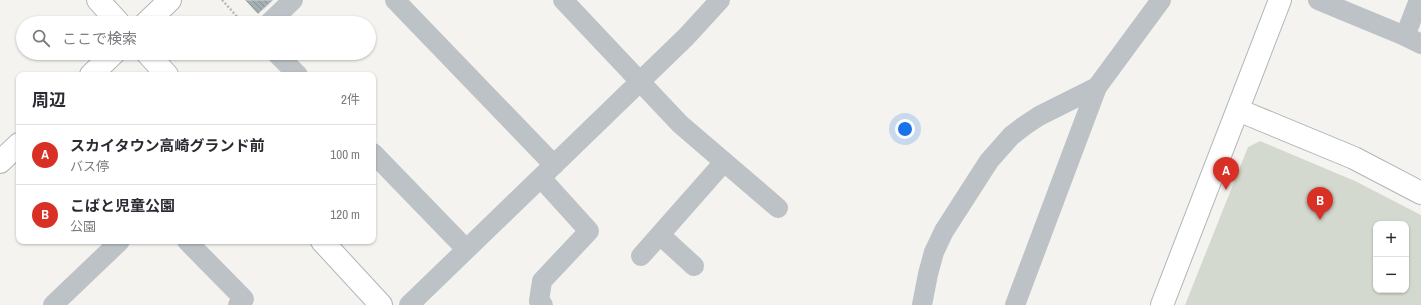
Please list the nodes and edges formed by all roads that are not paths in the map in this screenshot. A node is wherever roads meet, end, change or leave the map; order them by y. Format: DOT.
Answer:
graph roads {
  1 [pos="98,0"];
  2 [pos="170,0"];
  3 [pos="293,0"];
  4 [pos="395,0"];
  5 [pos="563,0"];
  6 [pos="720,0"];
  7 [pos="1161,0"];
  8 [pos="1280,0"];
  9 [pos="1318,0"];
  10 [pos="1419,0"];
  11 [pos="113,16"];
  12 [pos="153,16"];
  13 [pos="276,16"];
  14 [pos="1413,40"];
  15 [pos="107,60"];
  16 [pos="153,60"];
  17 [pos="283,60"];
  18 [pos="94,72"];
  19 [pos="164,72"];
  20 [pos="295,72"];
  21 [pos="640,82"];
  22 [pos="1097,87"];
  23 [pos="1238,110"];
  24 [pos="16,147"];
  25 [pos="376,156"];
  26 [pos="0,162"];
  27 [pos="724,162"];
  28 [pos="547,172"];
  29 [pos="1421,193"];
  30 [pos="778,208"];
  31 [pos="660,235"];
  32 [pos="117,244"];
  33 [pos="190,244"];
  34 [pos="325,244"];
  35 [pos="466,249"];
  36 [pos="641,256"];
  37 [pos="694,266"];
  38 [pos="54,305"];
  39 [pos="238,305"];
  40 [pos="382,305"];
  41 [pos="409,305"];
  42 [pos="543,305"];
  43 [pos="922,305"];
  44 [pos="1014,305"];
  45 [pos="1162,305"];
  1 -- 11 [label="street"];
  2 -- 12 [label="street"];
  3 -- 13 [label="street"];
  4 -- 28 [label="street"];
  5 -- 21 [label="street"];
  6 -- 21 [label="street"];
  7 -- 22 [label="street"];
  8 -- 23 [label="street"];
  9 -- 14 [label="street"];
  10 -- 14 [label="street"];
  15 -- 18 [label="street"];
  16 -- 19 [label="street"];
  17 -- 20 [label="street"];
  21 -- 27 [label="street"];
  21 -- 28 [label="street"];
  22 -- 43 [label="street"];
  22 -- 44 [label="street"];
  23 -- 29 [label="street"];
  23 -- 45 [label="street"];
  24 -- 26 [label="street"];
  25 -- 35 [label="street"];
  27 -- 30 [label="street"];
  27 -- 31 [label="street"];
  28 -- 35 [label="street"];
  28 -- 42 [label="street"];
  31 -- 36 [label="street"];
  31 -- 37 [label="street"];
  32 -- 38 [label="street"];
  33 -- 39 [label="street"];
  34 -- 40 [label="street"];
  35 -- 41 [label="street"];
}
